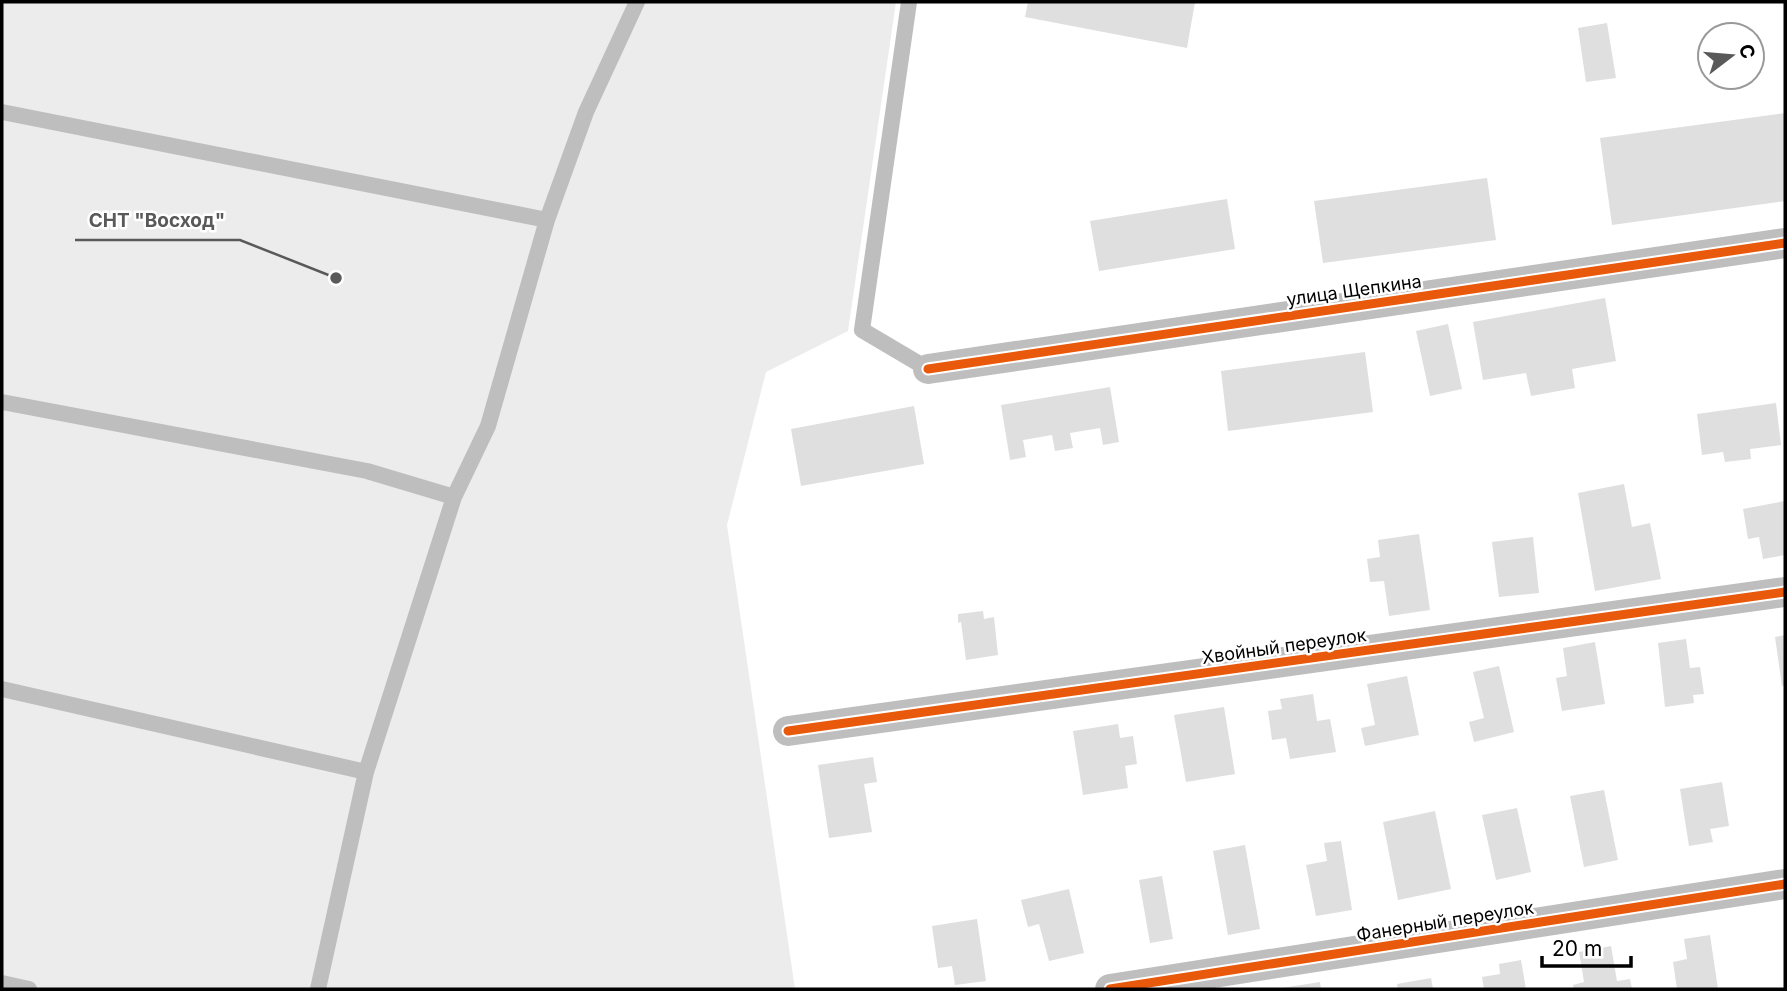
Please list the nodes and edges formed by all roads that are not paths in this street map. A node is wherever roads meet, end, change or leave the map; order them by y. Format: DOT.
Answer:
graph roads {
  1 [pos="637,2"];
  2 [pos="909,2"];
  3 [pos="2,112"];
  4 [pos="547,220"];
  5 [pos="1785,243"];
  6 [pos="928,369"];
  7 [pos="2,402"];
  8 [pos="454,497"];
  9 [pos="1785,592"];
  10 [pos="2,689"];
  11 [pos="788,731"];
  12 [pos="366,772"];
  13 [pos="1785,884"];
  14 [pos="2,983"];
  15 [pos="29,989"];
  16 [pos="318,989"];
  17 [pos="1110,989"];
  1 -- 4 [label="lane"];
  2 -- 6 [label="lane"];
  3 -- 4 [label="lane"];
  4 -- 8 [label="lane"];
  5 -- 6 [label="street, улица Щепкина"];
  7 -- 8 [label="lane"];
  8 -- 12 [label="lane"];
  9 -- 11 [label="street, Хвойный переулок"];
  10 -- 12 [label="lane"];
  12 -- 16 [label="lane"];
  13 -- 17 [label="street, Фанерный переулок"];
  14 -- 15 [label="lane"];
}
